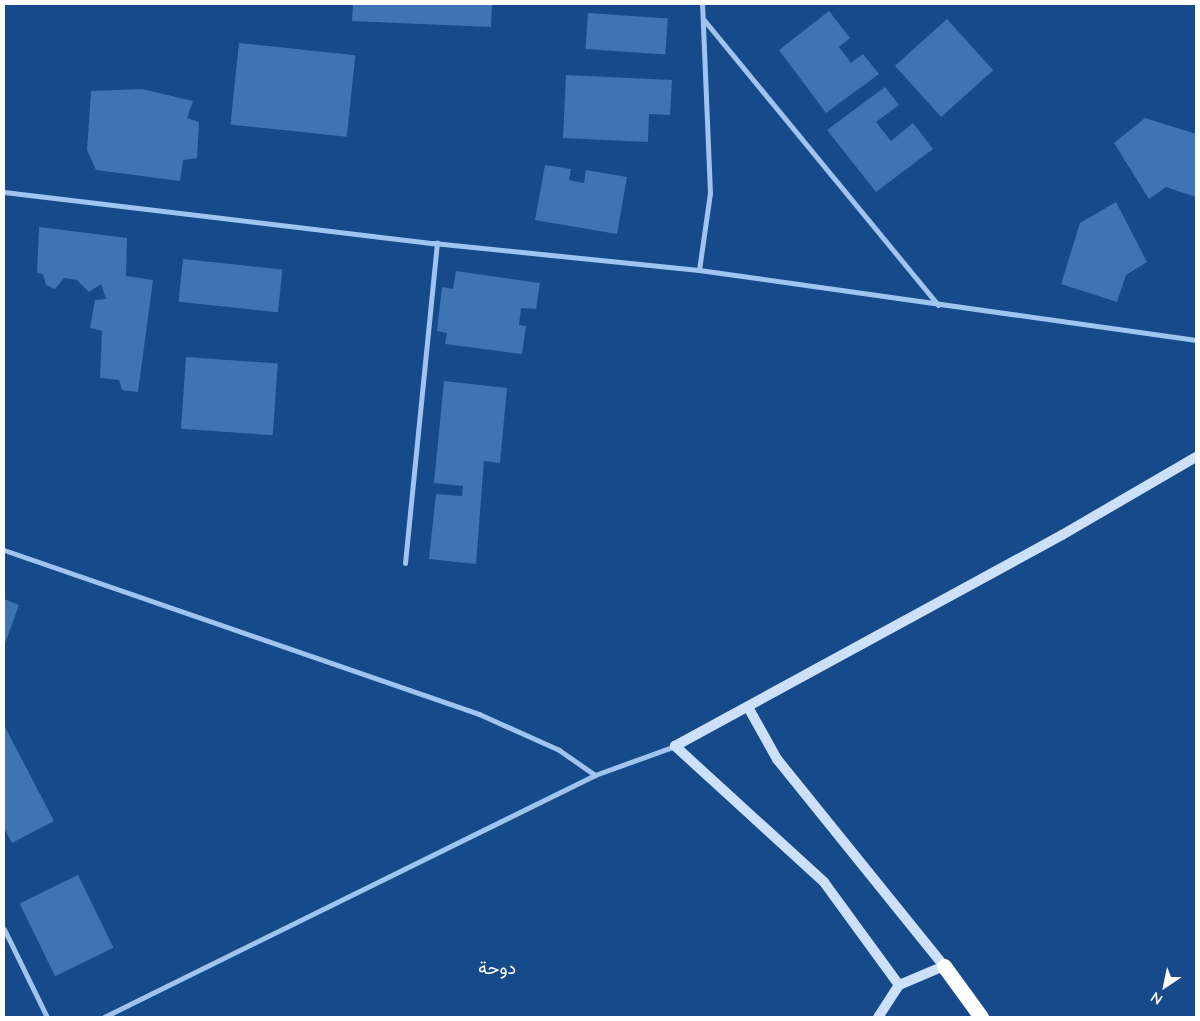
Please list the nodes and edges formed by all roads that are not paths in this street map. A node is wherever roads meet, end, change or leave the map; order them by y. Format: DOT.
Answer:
graph roads {
  1 [pos="702,4"];
  2 [pos="704,20"];
  3 [pos="4,192"];
  4 [pos="437,244"];
  5 [pos="699,270"];
  6 [pos="938,305"];
  7 [pos="1196,340"];
  8 [pos="1196,457"];
  9 [pos="4,550"];
  10 [pos="405,563"];
  11 [pos="748,707"];
  12 [pos="675,746"];
  13 [pos="595,775"];
  14 [pos="4,929"];
  15 [pos="944,966"];
  16 [pos="899,985"];
  17 [pos="47,1017"];
  18 [pos="104,1017"];
  19 [pos="878,1017"];
  20 [pos="981,1017"];
  1 -- 2 [label="street"];
  2 -- 5 [label="street"];
  2 -- 6 [label="street"];
  3 -- 4 [label="street"];
  4 -- 5 [label="street"];
  4 -- 10 [label="street"];
  5 -- 6 [label="street"];
  6 -- 7 [label="street"];
  8 -- 11 [label="street"];
  9 -- 13 [label="street"];
  11 -- 12 [label="street"];
  11 -- 15 [label="street"];
  12 -- 13 [label="street"];
  12 -- 16 [label="street"];
  13 -- 18 [label="street"];
  14 -- 17 [label="street"];
  15 -- 16 [label="street"];
  15 -- 20 [label="highway"];
  16 -- 19 [label="street"];
}
